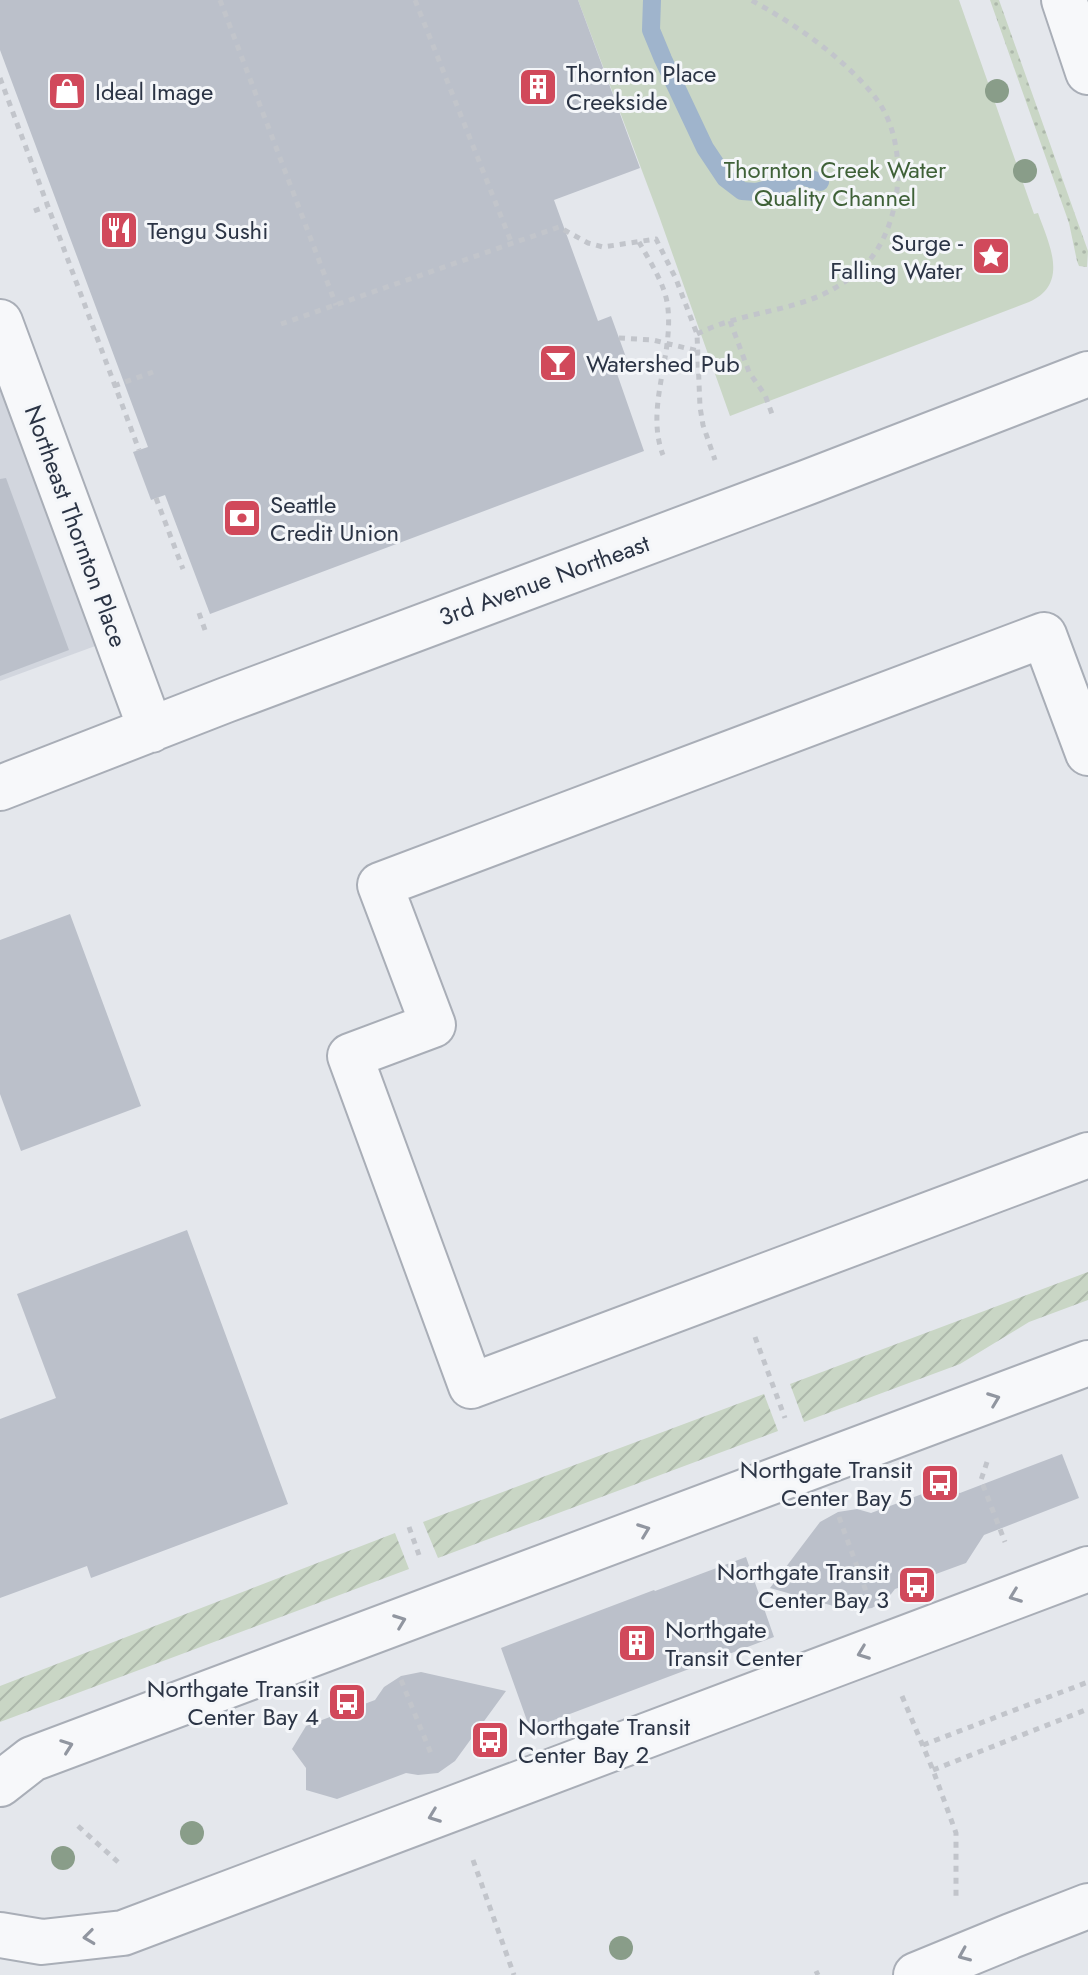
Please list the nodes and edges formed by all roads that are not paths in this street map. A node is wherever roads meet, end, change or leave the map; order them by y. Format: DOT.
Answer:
graph roads {
  1 [pos="1064,0"];
  2 [pos="1088,72"];
  3 [pos="0,322"];
  4 [pos="1088,374"];
  5 [pos="151,730"];
  6 [pos="1088,753"];
  7 [pos="0,788"];
  8 [pos="1088,1155"];
  9 [pos="1088,1363"];
  10 [pos="1088,1569"];
  11 [pos="0,1784"];
  12 [pos="1088,1906"];
  13 [pos="0,1935"];
  14 [pos="916,1975"];
  1 -- 2 [label="street"];
  3 -- 5 [label="street, Northeast Thornton Place"];
  4 -- 5 [label="street, 3rd Avenue Northeast"];
  5 -- 7 [label="street, 3rd Avenue Northeast"];
  6 -- 8 [label="street"];
  11 -- 9 [label="street, one-way"];
  10 -- 13 [label="street, one-way"];
  12 -- 14 [label="street, one-way"];
}
